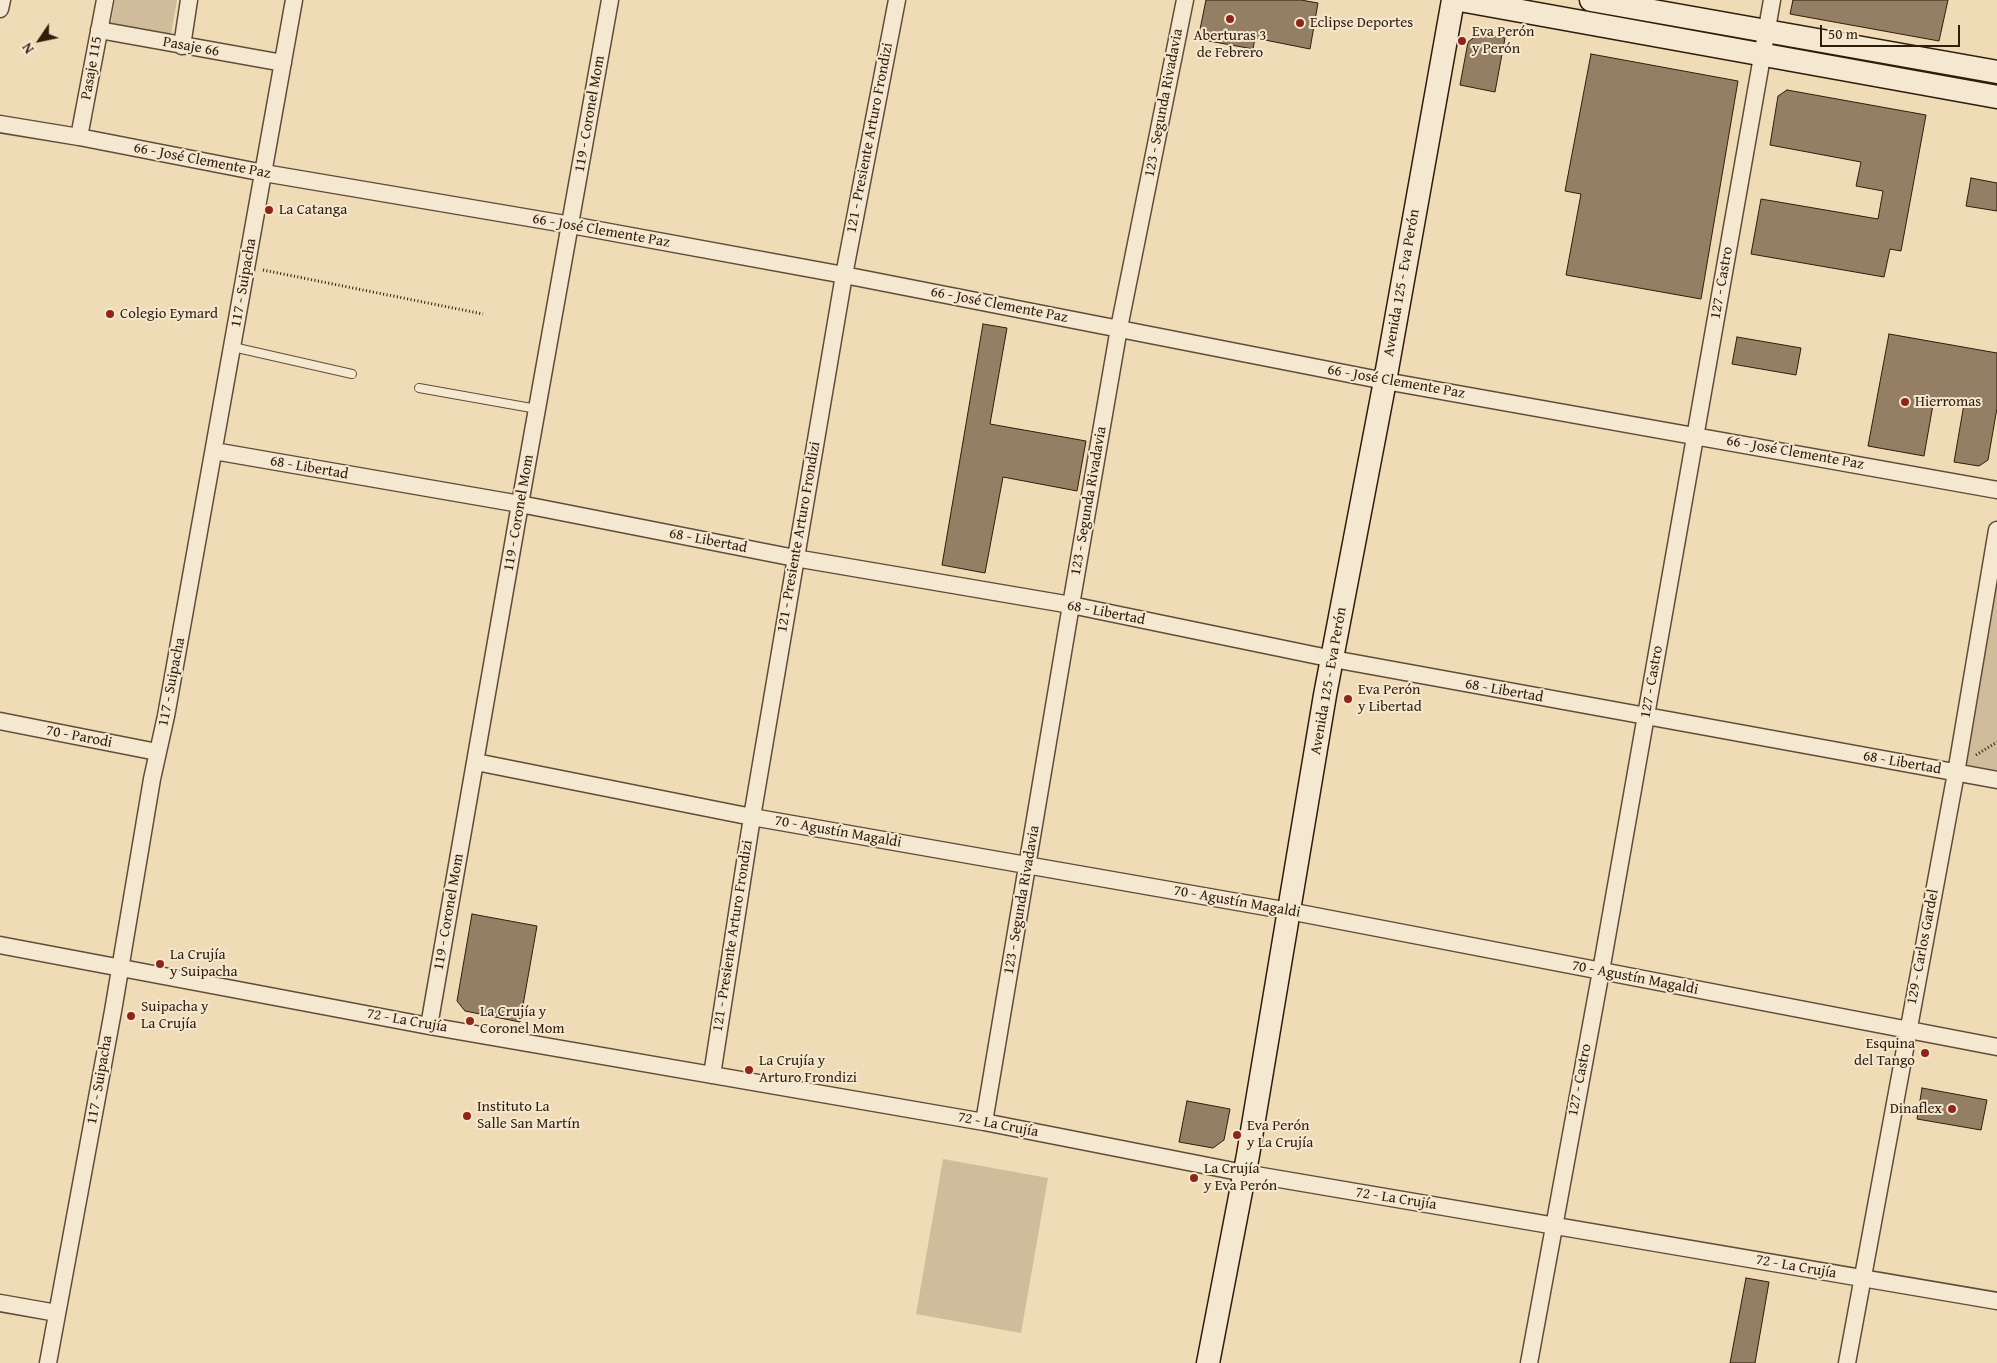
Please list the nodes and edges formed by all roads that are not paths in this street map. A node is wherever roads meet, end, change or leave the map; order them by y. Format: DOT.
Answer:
graph roads {
  1 [pos="2,0"];
  2 [pos="105,0"];
  3 [pos="190,0"];
  4 [pos="294,0"];
  5 [pos="610,0"];
  6 [pos="897,0"];
  7 [pos="1185,0"];
  8 [pos="1453,0"];
  9 [pos="1460,0"];
  10 [pos="1591,0"];
  11 [pos="1772,0"];
  12 [pos="0,9"];
  13 [pos="99,30"];
  14 [pos="1766,32"];
  15 [pos="182,46"];
  16 [pos="1762,56"];
  17 [pos="283,63"];
  18 [pos="1997,72"];
  19 [pos="1997,97"];
  20 [pos="0,124"];
  21 [pos="79,137"];
  22 [pos="264,173"];
  23 [pos="571,225"];
  24 [pos="844,276"];
  25 [pos="1119,328"];
  26 [pos="233,347"];
  27 [pos="352,374"];
  28 [pos="1384,381"];
  29 [pos="419,388"];
  30 [pos="537,409"];
  31 [pos="1696,436"];
  32 [pos="214,451"];
  33 [pos="1997,490"];
  34 [pos="520,504"];
  35 [pos="1997,530"];
  36 [pos="795,558"];
  37 [pos="1071,605"];
  38 [pos="1333,659"];
  39 [pos="1645,717"];
  40 [pos="0,722"];
  41 [pos="157,752"];
  42 [pos="476,762"];
  43 [pos="1956,773"];
  44 [pos="1997,780"];
  45 [pos="752,817"];
  46 [pos="1028,864"];
  47 [pos="1289,911"];
  48 [pos="0,945"];
  49 [pos="120,967"];
  50 [pos="1601,971"];
  51 [pos="429,1026"];
  52 [pos="1908,1031"];
  53 [pos="1997,1047"];
  54 [pos="712,1075"];
  55 [pos="984,1122"];
  56 [pos="1244,1173"];
  57 [pos="1553,1225"];
  58 [pos="1862,1278"];
  59 [pos="1997,1301"];
  60 [pos="0,1303"];
  61 [pos="57,1313"];
  62 [pos="48,1363"];
  63 [pos="1208,1363"];
  64 [pos="1529,1363"];
  65 [pos="1847,1363"];
  1 -- 12 [label="street"];
  2 -- 13 [label="street, Pasaje 115"];
  3 -- 15 [label="street"];
  4 -- 17 [label="street, 117 - Suipacha"];
  5 -- 23 [label="street, 119 - Coronel Mom"];
  6 -- 24 [label="street, 121 - Presiente Arturo Frondizi"];
  7 -- 25 [label="street, 123 - Segunda Rivadavia"];
  8 -- 28 [label="main road, Avenida 125 - Eva Perón"];
  9 -- 16 [label="main road"];
  10 -- 14 [label="main road"];
  11 -- 14 [label="street, 127 - Castro"];
  13 -- 15 [label="street, Pasaje 66"];
  13 -- 21 [label="street, Pasaje 115"];
  14 -- 16 [label="street, 127 - Castro"];
  14 -- 18 [label="main road"];
  15 -- 17 [label="street, Pasaje 66"];
  16 -- 19 [label="main road"];
  16 -- 31 [label="street, 127 - Castro"];
  17 -- 22 [label="street, 117 - Suipacha"];
  20 -- 21 [label="street, 66 - José Clemente Paz"];
  21 -- 22 [label="street, 66 - José Clemente Paz"];
  22 -- 23 [label="street, 66 - José Clemente Paz"];
  22 -- 26 [label="street, 117 - Suipacha"];
  23 -- 24 [label="street, 66 - José Clemente Paz"];
  23 -- 30 [label="street, 119 - Coronel Mom"];
  24 -- 25 [label="street, 66 - José Clemente Paz"];
  24 -- 36 [label="street, 121 - Presiente Arturo Frondizi"];
  25 -- 28 [label="street, 66 - José Clemente Paz"];
  25 -- 37 [label="street, 123 - Segunda Rivadavia"];
  26 -- 27 [label="lane"];
  26 -- 32 [label="street, 117 - Suipacha"];
  28 -- 31 [label="street, 66 - José Clemente Paz"];
  28 -- 38 [label="main road, Avenida 125 - Eva Perón"];
  29 -- 30 [label="lane"];
  30 -- 34 [label="street, 119 - Coronel Mom"];
  31 -- 33 [label="street, 66 - José Clemente Paz"];
  31 -- 39 [label="street, 127 - Castro"];
  32 -- 34 [label="street, 68 - Libertad"];
  32 -- 41 [label="street, 117 - Suipacha"];
  34 -- 36 [label="street, 68 - Libertad"];
  34 -- 42 [label="street, 119 - Coronel Mom"];
  35 -- 43 [label="street, 129 - Carlos Gardel"];
  36 -- 37 [label="street, 68 - Libertad"];
  36 -- 45 [label="street, 121 - Presiente Arturo Frondizi"];
  37 -- 38 [label="street, 68 - Libertad"];
  37 -- 46 [label="street, 123 - Segunda Rivadavia"];
  38 -- 39 [label="street, 68 - Libertad"];
  38 -- 47 [label="main road, Avenida 125 - Eva Perón"];
  39 -- 43 [label="street, 68 - Libertad"];
  39 -- 50 [label="street, 127 - Castro"];
  40 -- 41 [label="street, 70 - Parodi"];
  41 -- 49 [label="street, 117 - Suipacha"];
  42 -- 45 [label="street, 70 - Agustín Magaldi"];
  42 -- 51 [label="street, 119 - Coronel Mom"];
  43 -- 44 [label="street, 68 - Libertad"];
  43 -- 52 [label="street, 129 - Carlos Gardel"];
  45 -- 46 [label="street, 70 - Agustín Magaldi"];
  45 -- 54 [label="street, 121 - Presiente Arturo Frondizi"];
  46 -- 47 [label="street, 70 - Agustín Magaldi"];
  46 -- 55 [label="street, 123 - Segunda Rivadavia"];
  47 -- 50 [label="street, 70 - Agustín Magaldi"];
  47 -- 56 [label="main road, Avenida 125 - Eva Perón"];
  48 -- 49 [label="street, 72 - La Crujía"];
  49 -- 51 [label="street, 72 - La Crujía"];
  49 -- 61 [label="street, 117 - Suipacha"];
  50 -- 52 [label="street, 70 - Agustín Magaldi"];
  50 -- 57 [label="street, 127 - Castro"];
  51 -- 54 [label="street, 72 - La Crujía"];
  52 -- 53 [label="street, 70 - Agustín Magaldi"];
  52 -- 58 [label="street, 129 - Carlos Gardel"];
  54 -- 55 [label="street, 72 - La Crujía"];
  55 -- 56 [label="street, 72 - La Crujía"];
  56 -- 57 [label="street, 72 - La Crujía"];
  56 -- 63 [label="main road, Avenida 125 - Eva Perón"];
  57 -- 58 [label="street, 72 - La Crujía"];
  57 -- 64 [label="street, 127 - Castro"];
  58 -- 59 [label="street, 72 - La Crujía"];
  58 -- 65 [label="street, 129 - Carlos Gardel"];
  60 -- 61 [label="street"];
  61 -- 62 [label="street, 117 - Suipacha"];
}
